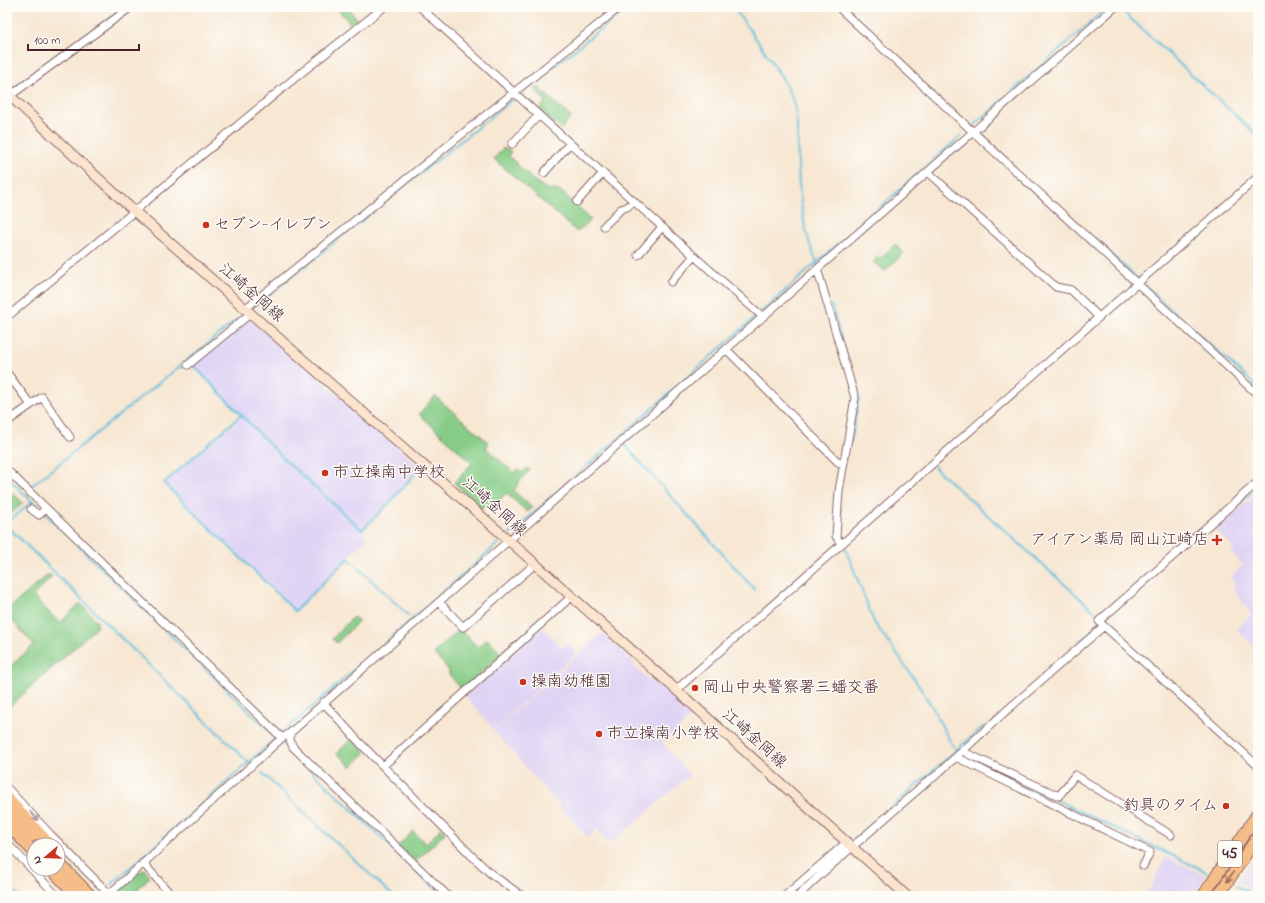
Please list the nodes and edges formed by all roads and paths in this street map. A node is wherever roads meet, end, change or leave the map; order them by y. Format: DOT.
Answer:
graph roads {
  1 [pos="131,7"];
  2 [pos="384,7"];
  3 [pos="420,7"];
  4 [pos="620,7"];
  5 [pos="838,7"];
  6 [pos="1115,7"];
  7 [pos="517,94"];
  8 [pos="8,95"];
  9 [pos="539,115"];
  10 [pos="973,133"];
  11 [pos="570,143"];
  12 [pos="512,144"];
  13 [pos="928,172"];
  14 [pos="544,173"];
  15 [pos="603,173"];
  16 [pos="1258,177"];
  17 [pos="634,201"];
  18 [pos="577,202"];
  19 [pos="134,210"];
  20 [pos="604,226"];
  21 [pos="662,227"];
  22 [pos="638,255"];
  23 [pos="694,256"];
  24 [pos="818,268"];
  25 [pos="671,282"];
  26 [pos="1138,283"];
  27 [pos="249,310"];
  28 [pos="761,315"];
  29 [pos="7,317"];
  30 [pos="1099,317"];
  31 [pos="726,349"];
  32 [pos="188,365"];
  33 [pos="7,373"];
  34 [pos="1258,395"];
  35 [pos="31,405"];
  36 [pos="7,422"];
  37 [pos="70,437"];
  38 [pos="843,465"];
  39 [pos="7,470"];
  40 [pos="1258,482"];
  41 [pos="31,509"];
  42 [pos="43,511"];
  43 [pos="509,541"];
  44 [pos="842,543"];
  45 [pos="535,564"];
  46 [pos="571,597"];
  47 [pos="439,602"];
  48 [pos="1102,622"];
  49 [pos="676,690"];
  50 [pos="323,702"];
  51 [pos="283,736"];
  52 [pos="959,754"];
  53 [pos="383,766"];
  54 [pos="1258,766"];
  55 [pos="7,788"];
  56 [pos="7,798"];
  57 [pos="7,810"];
  58 [pos="1258,813"];
  59 [pos="7,826"];
  60 [pos="1170,835"];
  61 [pos="1258,836"];
  62 [pos="33,837"];
  63 [pos="43,837"];
  64 [pos="7,843"];
  65 [pos="26,844"];
  66 [pos="850,844"];
  67 [pos="143,863"];
  68 [pos="1143,866"];
  69 [pos="67,871"];
  70 [pos="59,877"];
  71 [pos="109,895"];
  72 [pos="57,896"];
  73 [pos="77,896"];
  74 [pos="91,896"];
  75 [pos="172,896"];
  76 [pos="448,896"];
  77 [pos="522,896"];
  78 [pos="785,896"];
  79 [pos="798,896"];
  80 [pos="907,896"];
  81 [pos="1203,896"];
  82 [pos="1218,896"];
  1 -- 8 [label="street"];
  2 -- 19 [label="street"];
  3 -- 7 [label="street"];
  4 -- 7 [label="street"];
  5 -- 10 [label="street"];
  6 -- 10 [label="street"];
  7 -- 9 [label="street"];
  7 -- 27 [label="street"];
  8 -- 19 [label="main road, 江崎金岡線"];
  9 -- 11 [label="street"];
  9 -- 12 [label="street"];
  10 -- 13 [label="street"];
  10 -- 26 [label="street"];
  11 -- 14 [label="street"];
  11 -- 15 [label="street"];
  13 -- 24 [label="street"];
  13 -- 30 [label="street"];
  15 -- 17 [label="street"];
  15 -- 18 [label="street"];
  16 -- 26 [label="street"];
  17 -- 20 [label="street"];
  17 -- 21 [label="street"];
  19 -- 27 [label="main road, 江崎金岡線"];
  19 -- 29 [label="street"];
  21 -- 22 [label="street"];
  21 -- 23 [label="street"];
  23 -- 25 [label="street"];
  23 -- 28 [label="street"];
  24 -- 28 [label="street"];
  24 -- 38 [label="street"];
  26 -- 30 [label="street"];
  26 -- 34 [label="street"];
  27 -- 32 [label="street"];
  27 -- 43 [label="main road, 江崎金岡線"];
  28 -- 31 [label="street"];
  30 -- 44 [label="street"];
  31 -- 38 [label="street"];
  31 -- 43 [label="street"];
  33 -- 35 [label="street"];
  35 -- 36 [label="street"];
  35 -- 37 [label="street"];
  38 -- 44 [label="street"];
  39 -- 42 [label="street"];
  40 -- 48 [label="street"];
  41 -- 42 [label="street"];
  42 -- 51 [label="street"];
  43 -- 45 [label="main road, 江崎金岡線"];
  43 -- 47 [label="street"];
  44 -- 49 [label="street"];
  45 -- 46 [label="main road, 江崎金岡線"];
  45 -- 47 [label="street"];
  46 -- 49 [label="main road, 江崎金岡線"];
  46 -- 53 [label="street"];
  47 -- 50 [label="street"];
  48 -- 52 [label="street"];
  48 -- 54 [label="street"];
  49 -- 66 [label="main road, 江崎金岡線"];
  50 -- 51 [label="street"];
  50 -- 53 [label="street"];
  51 -- 67 [label="street"];
  51 -- 76 [label="street"];
  52 -- 60 [label="street"];
  52 -- 66 [label="street"];
  52 -- 68 [label="street"];
  53 -- 77 [label="street"];
  55 -- 71 [label="street, one-way"];
  56 -- 63 [label="main road"];
  57 -- 62 [label="main road"];
  58 -- 81 [label="main road, 45"];
  59 -- 65 [label="main road"];
  61 -- 82 [label="main road, 45, one-way"];
  64 -- 72 [label="street"];
  66 -- 78 [label="street"];
  66 -- 79 [label="street"];
  66 -- 80 [label="main road, 江崎金岡線"];
  67 -- 71 [label="street"];
  67 -- 75 [label="street"];
  69 -- 74 [label="main road"];
  70 -- 73 [label="main road"];
}
